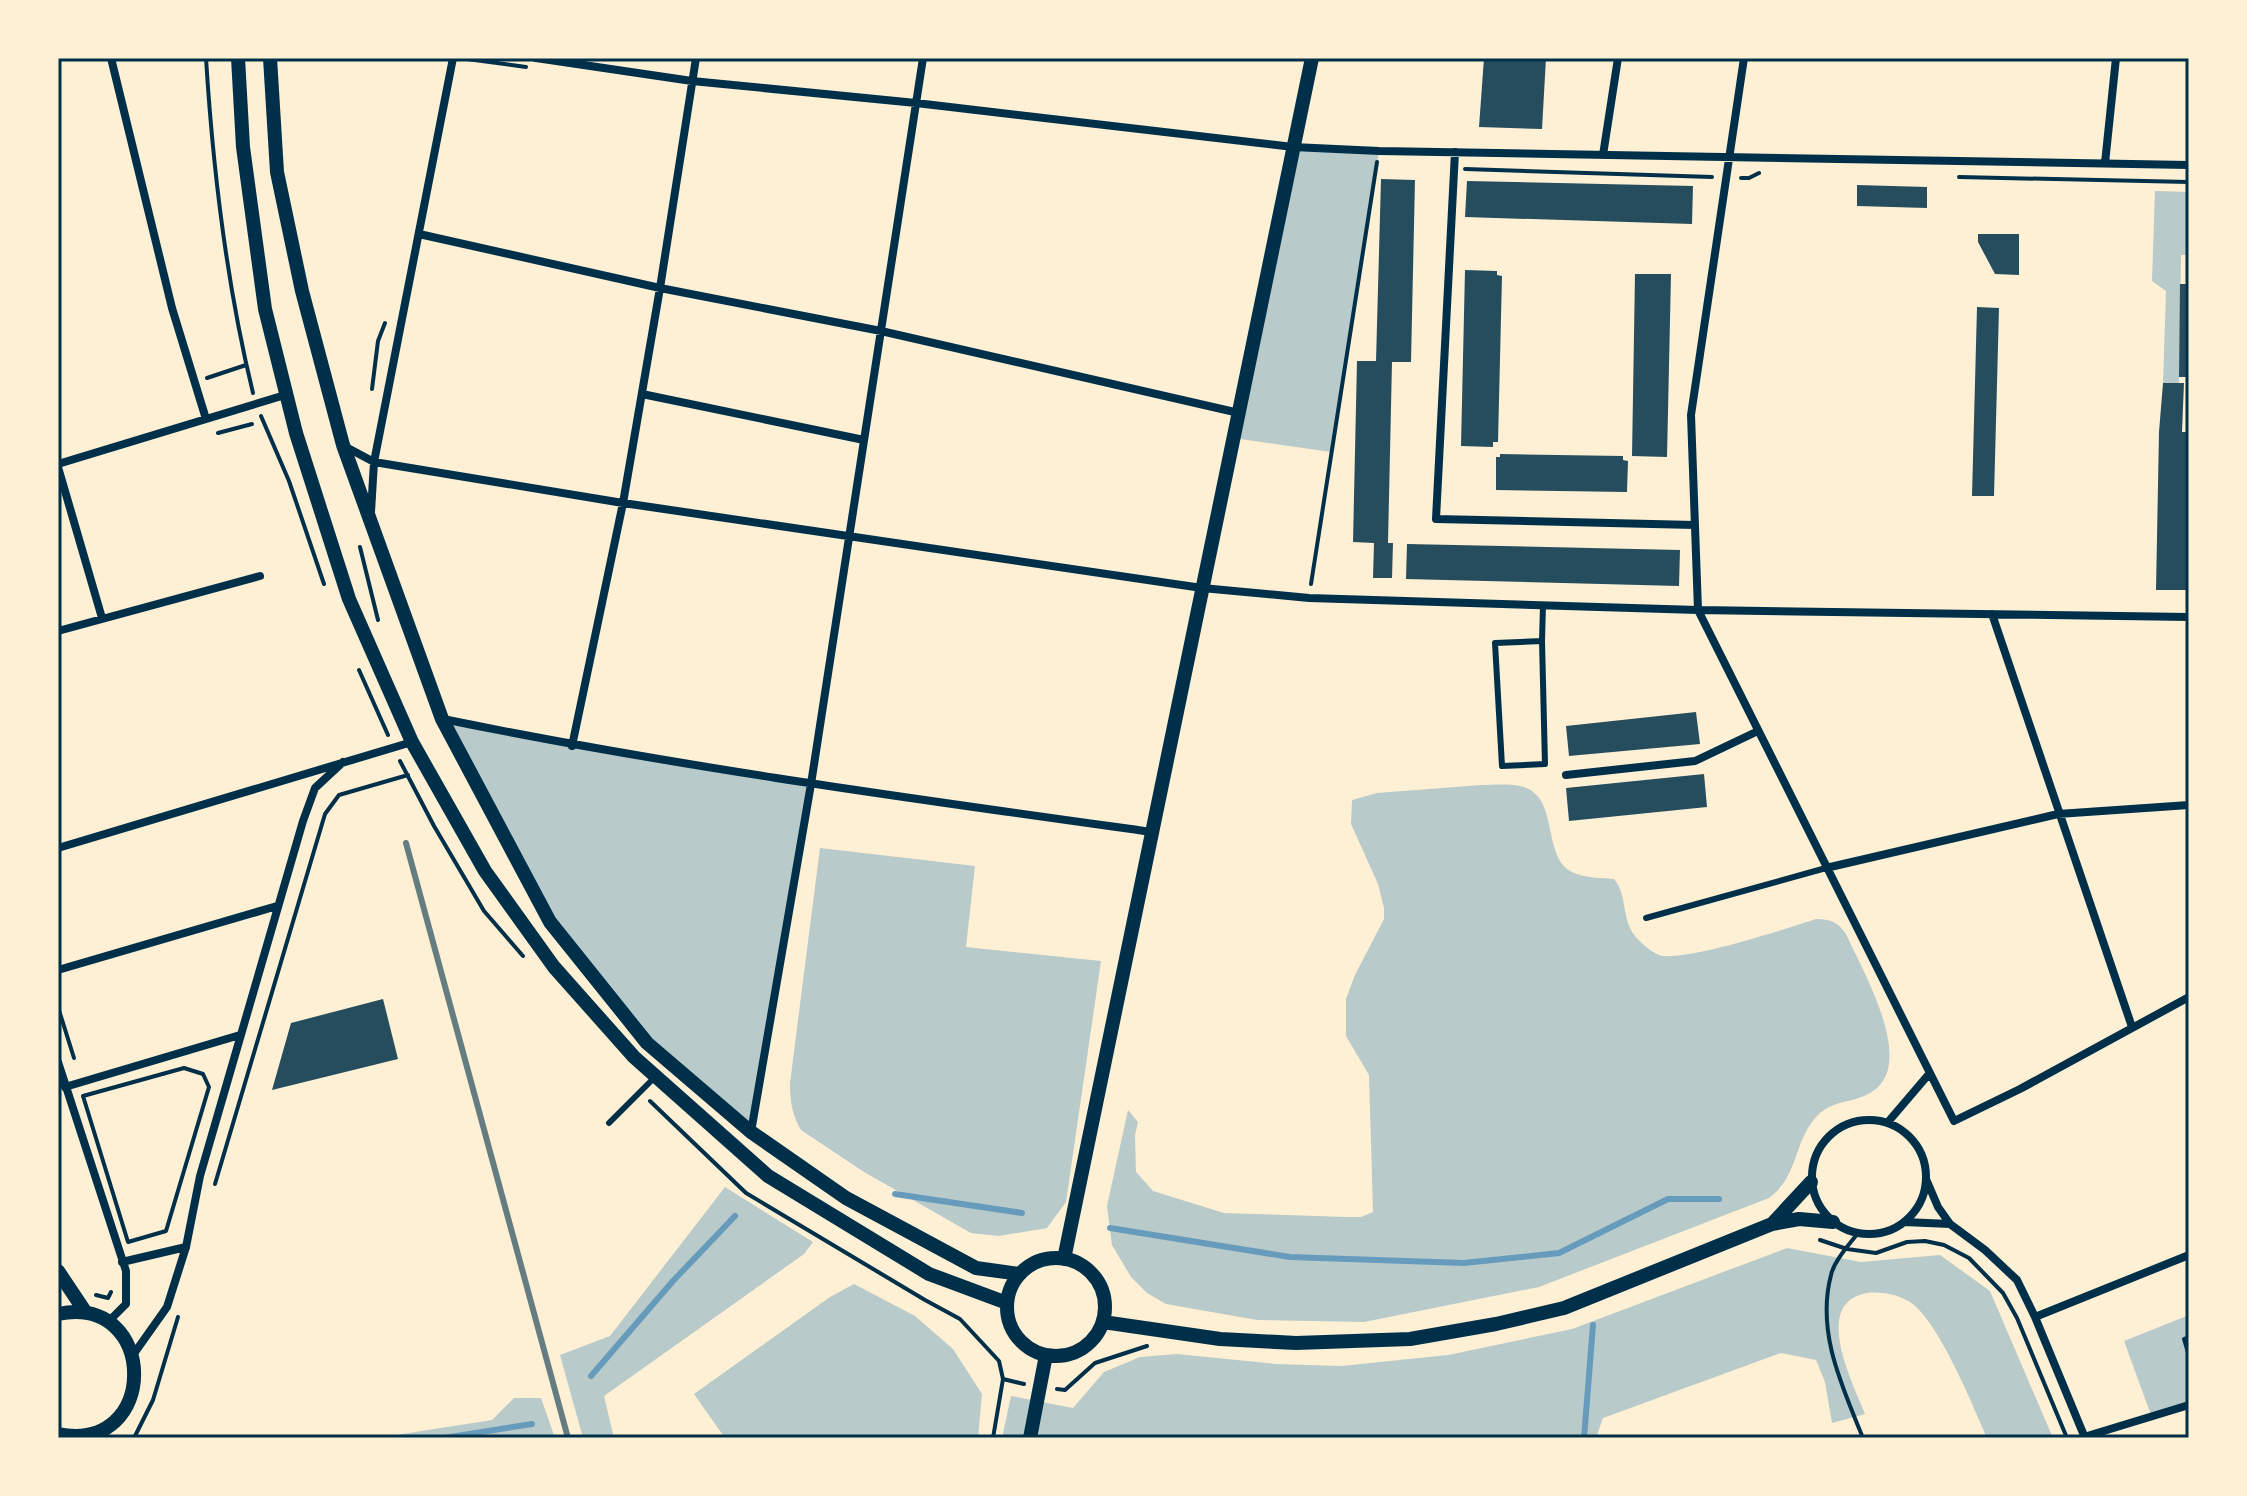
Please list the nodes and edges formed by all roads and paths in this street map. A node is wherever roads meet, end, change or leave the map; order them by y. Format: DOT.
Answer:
graph roads {
  1 [pos="111,58"];
  2 [pos="238,58"];
  3 [pos="270,58"];
  4 [pos="453,58"];
  5 [pos="536,58"];
  6 [pos="696,58"];
  7 [pos="923,58"];
  8 [pos="1312,58"];
  9 [pos="1618,58"];
  10 [pos="1744,58"];
  11 [pos="2116,58"];
  12 [pos="692,81"];
  13 [pos="916,103"];
  14 [pos="1293,147"];
  15 [pos="1379,151"];
  16 [pos="1455,152"];
  17 [pos="1603,155"];
  18 [pos="1729,157"];
  19 [pos="2105,163"];
  20 [pos="2189,165"];
  21 [pos="419,234"];
  22 [pos="660,288"];
  23 [pos="881,331"];
  24 [pos="246,365"];
  25 [pos="196,382"];
  26 [pos="642,394"];
  27 [pos="285,395"];
  28 [pos="1239,413"];
  29 [pos="206,419"];
  30 [pos="252,424"];
  31 [pos="218,433"];
  32 [pos="864,440"];
  33 [pos="343,445"];
  34 [pos="374,462"];
  35 [pos="58,466"];
  36 [pos="623,503"];
  37 [pos="371,525"];
  38 [pos="1695,525"];
  39 [pos="850,535"];
  40 [pos="260,576"];
  41 [pos="1202,588"];
  42 [pos="1309,598"];
  43 [pos="1543,605"];
  44 [pos="1698,610"];
  45 [pos="1992,614"];
  46 [pos="2189,617"];
  47 [pos="102,618"];
  48 [pos="58,631"];
  49 [pos="1542,641"];
  50 [pos="442,719"];
  51 [pos="1758,731"];
  52 [pos="412,742"];
  53 [pos="572,746"];
  54 [pos="343,762"];
  55 [pos="1566,775"];
  56 [pos="811,784"];
  57 [pos="2189,805"];
  58 [pos="2058,814"];
  59 [pos="434,826"];
  60 [pos="1152,832"];
  61 [pos="58,848"];
  62 [pos="1826,868"];
  63 [pos="277,906"];
  64 [pos="1646,918"];
  65 [pos="58,970"];
  66 [pos="2189,997"];
  67 [pos="58,1007"];
  68 [pos="2132,1027"];
  69 [pos="240,1035"];
  70 [pos="58,1062"];
  71 [pos="77,1069"];
  72 [pos="1929,1074"];
  73 [pos="655,1077"];
  74 [pos="65,1087"];
  75 [pos="83,1096"];
  76 [pos="1888,1122"];
  77 [pos="609,1123"];
  78 [pos="751,1132"];
  79 [pos="1926,1179"];
  80 [pos="1811,1182"];
  81 [pos="213,1189"];
  82 [pos="1833,1222"];
  83 [pos="1904,1222"];
  84 [pos="1772,1224"];
  85 [pos="1950,1224"];
  86 [pos="1858,1233"];
  87 [pos="1944,1245"];
  88 [pos="186,1247"];
  89 [pos="2189,1255"];
  90 [pos="1064,1259"];
  91 [pos="122,1262"];
  92 [pos="58,1271"];
  93 [pos="1020,1274"];
  94 [pos="115,1286"];
  95 [pos="89,1289"];
  96 [pos="1007,1303"];
  97 [pos="180,1311"];
  98 [pos="86,1313"];
  99 [pos="58,1314"];
  100 [pos="2035,1317"];
  101 [pos="108,1322"];
  102 [pos="1103,1322"];
  103 [pos="2189,1337"];
  104 [pos="133,1355"];
  105 [pos="1046,1355"];
  106 [pos="2189,1356"];
  107 [pos="1003,1379"];
  108 [pos="2189,1405"];
  109 [pos="113,1422"];
  110 [pos="65,1436"];
  111 [pos="114,1438"];
  112 [pos="134,1438"];
  113 [pos="993,1438"];
  114 [pos="1030,1438"];
  115 [pos="1863,1438"];
  116 [pos="2067,1438"];
  117 [pos="2085,1438"];
  1 -- 25 [label="street"];
  2 -- 27 [label="street"];
  3 -- 33 [label="street"];
  4 -- 21 [label="street"];
  5 -- 12 [label="street"];
  6 -- 12 [label="street"];
  7 -- 13 [label="street"];
  8 -- 14 [label="street"];
  9 -- 17 [label="street"];
  10 -- 18 [label="street"];
  11 -- 19 [label="street"];
  12 -- 13 [label="street"];
  12 -- 22 [label="street"];
  13 -- 14 [label="street"];
  13 -- 23 [label="street"];
  14 -- 15 [label="street"];
  14 -- 28 [label="street"];
  15 -- 16 [label="street"];
  15 -- 42 [label="path"];
  16 -- 17 [label="street"];
  16 -- 38 [label="street"];
  17 -- 18 [label="street"];
  18 -- 19 [label="street"];
  18 -- 38 [label="street"];
  19 -- 20 [label="street"];
  21 -- 22 [label="street"];
  21 -- 34 [label="street"];
  22 -- 23 [label="street"];
  22 -- 26 [label="street"];
  23 -- 28 [label="street"];
  23 -- 32 [label="street"];
  24 -- 25 [label="path"];
  25 -- 29 [label="street"];
  26 -- 32 [label="street"];
  26 -- 36 [label="street"];
  27 -- 29 [label="street"];
  27 -- 52 [label="street"];
  28 -- 41 [label="street"];
  29 -- 35 [label="street"];
  30 -- 31 [label="path"];
  32 -- 39 [label="street"];
  33 -- 34 [label="street"];
  33 -- 37 [label="street"];
  34 -- 36 [label="street"];
  34 -- 37 [label="street"];
  35 -- 47 [label="street"];
  36 -- 39 [label="street"];
  36 -- 53 [label="street"];
  37 -- 50 [label="street"];
  38 -- 44 [label="street"];
  39 -- 41 [label="street"];
  39 -- 56 [label="street"];
  40 -- 47 [label="street"];
  41 -- 42 [label="street"];
  41 -- 60 [label="street"];
  42 -- 43 [label="street"];
  43 -- 44 [label="street"];
  43 -- 49 [label="lane"];
  44 -- 45 [label="street"];
  44 -- 51 [label="street"];
  45 -- 46 [label="street"];
  45 -- 58 [label="street"];
  47 -- 48 [label="street"];
  49 -- 49 [label="lane"];
  50 -- 53 [label="street"];
  50 -- 78 [label="street"];
  51 -- 55 [label="street"];
  51 -- 62 [label="street"];
  52 -- 54 [label="street"];
  52 -- 73 [label="street"];
  53 -- 56 [label="street"];
  54 -- 61 [label="street"];
  54 -- 63 [label="street"];
  56 -- 60 [label="street"];
  56 -- 78 [label="street"];
  57 -- 58 [label="street"];
  58 -- 62 [label="street"];
  58 -- 68 [label="street"];
  59 -- 81 [label="path"];
  60 -- 90 [label="street"];
  62 -- 64 [label="lane"];
  62 -- 72 [label="street"];
  63 -- 65 [label="street"];
  63 -- 69 [label="street"];
  66 -- 68 [label="street"];
  67 -- 71 [label="path"];
  68 -- 72 [label="street"];
  69 -- 74 [label="street"];
  69 -- 88 [label="street"];
  70 -- 74 [label="street"];
  72 -- 76 [label="street"];
  73 -- 77 [label="lane"];
  73 -- 96 [label="street"];
  74 -- 91 [label="street"];
  75 -- 75 [label="path"];
  76 -- 79 [label="street"];
  76 -- 80 [label="street"];
  78 -- 93 [label="street"];
  79 -- 83 [label="street"];
  79 -- 85 [label="street"];
  80 -- 82 [label="street"];
  80 -- 84 [label="street"];
  82 -- 84 [label="street"];
  82 -- 86 [label="street"];
  83 -- 85 [label="street"];
  83 -- 86 [label="street"];
  84 -- 102 [label="street"];
  85 -- 100 [label="street"];
  86 -- 115 [label="path"];
  87 -- 116 [label="path"];
  88 -- 91 [label="street"];
  88 -- 104 [label="street"];
  89 -- 100 [label="street"];
  90 -- 93 [label="street"];
  90 -- 102 [label="street"];
  91 -- 101 [label="street"];
  92 -- 98 [label="street"];
  93 -- 96 [label="street"];
  94 -- 95 [label="path"];
  96 -- 105 [label="street"];
  97 -- 112 [label="path"];
  98 -- 99 [label="street"];
  98 -- 101 [label="street"];
  100 -- 117 [label="street"];
  101 -- 104 [label="street"];
  102 -- 105 [label="street"];
  103 -- 106 [label="path"];
  104 -- 109 [label="street"];
  105 -- 114 [label="street"];
  107 -- 113 [label="path"];
  108 -- 117 [label="street"];
  109 -- 110 [label="street"];
  109 -- 111 [label="street"];
}
